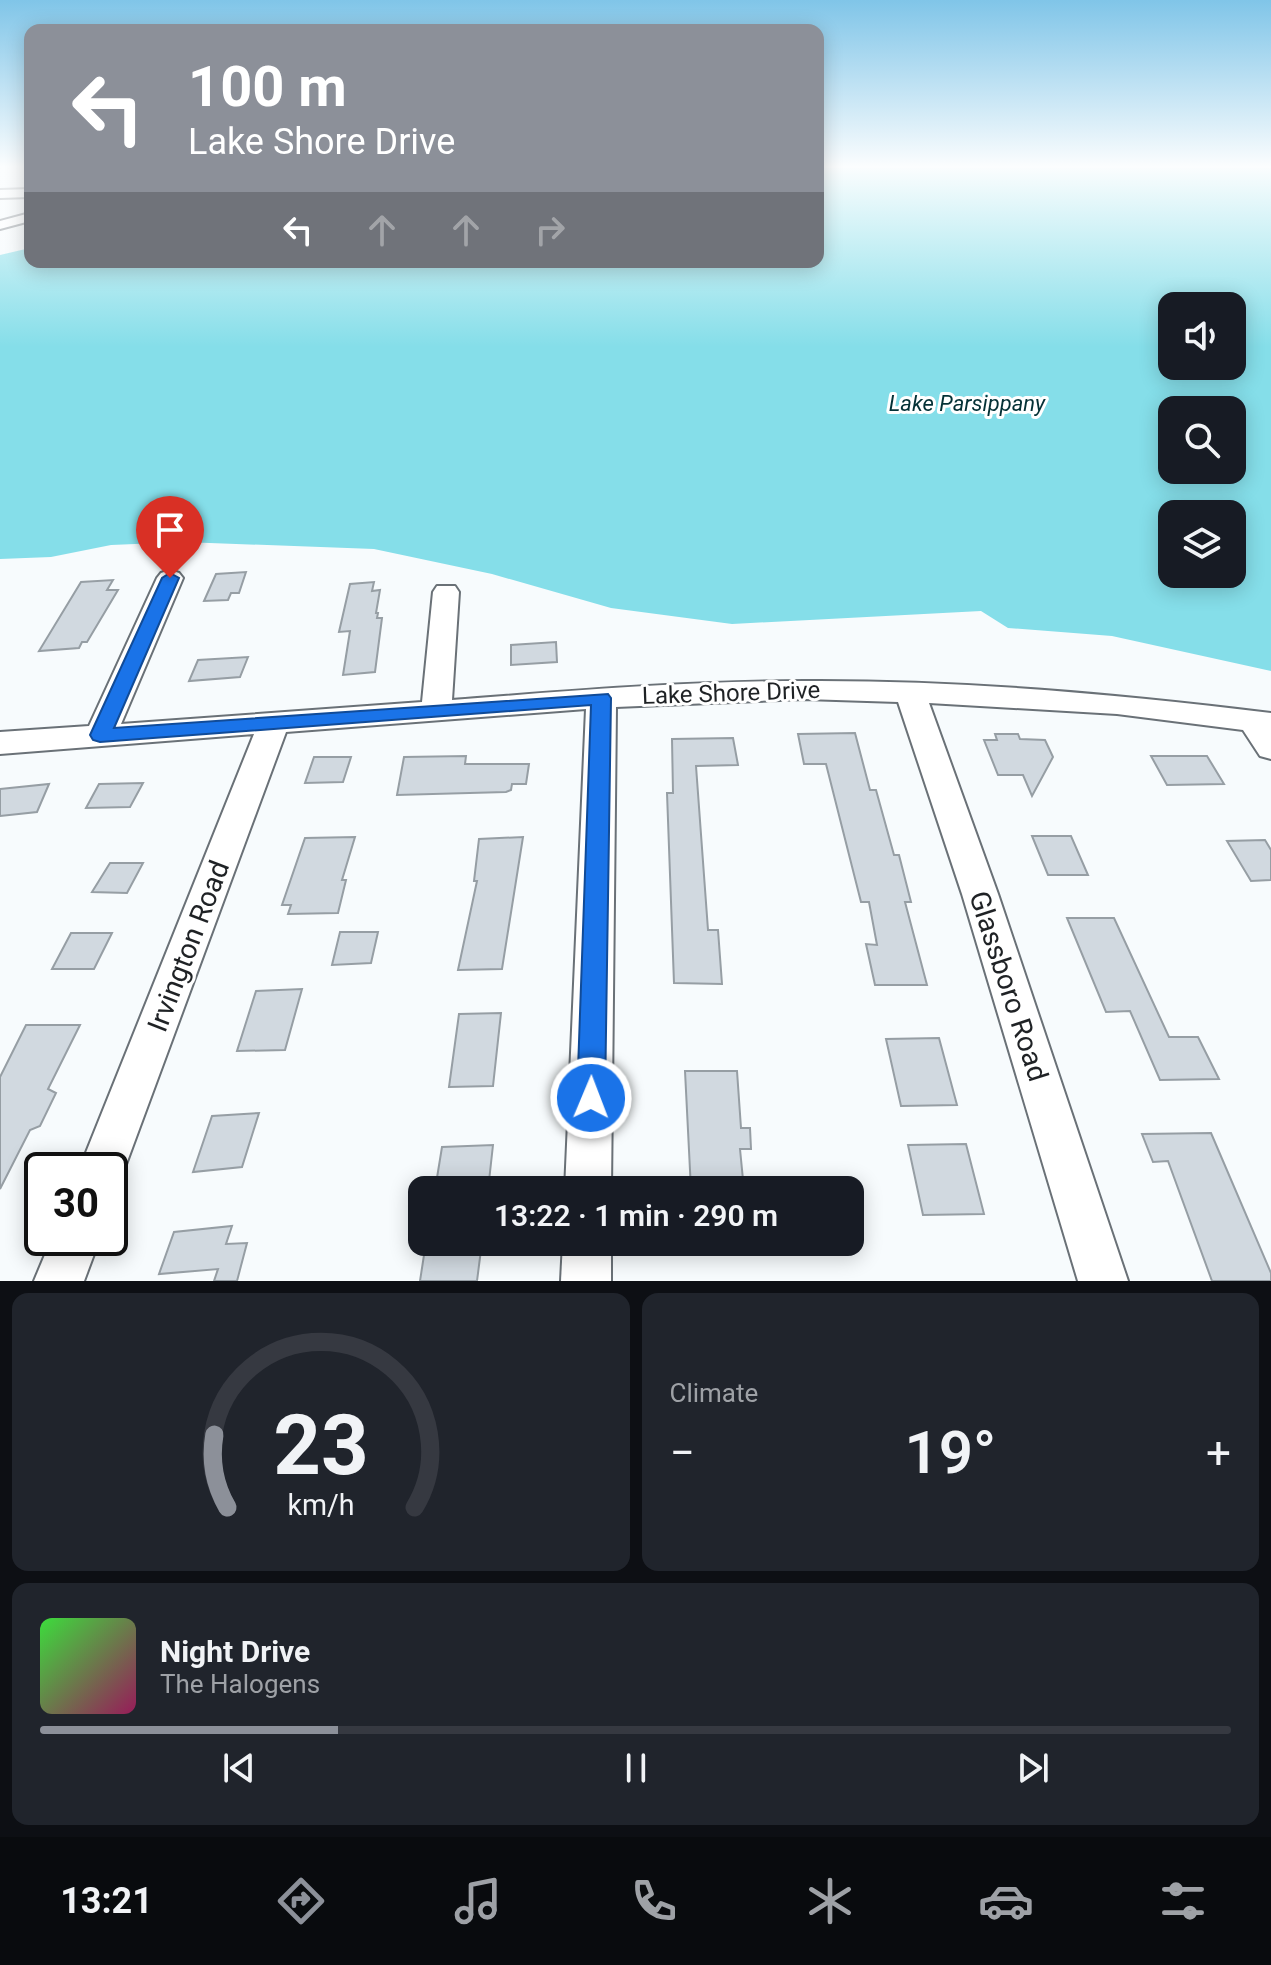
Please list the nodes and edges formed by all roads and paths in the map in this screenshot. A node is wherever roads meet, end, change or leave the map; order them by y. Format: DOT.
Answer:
graph roads {
  1 [pos="170,578"];
  2 [pos="446,592"];
  3 [pos="910,692"];
  4 [pos="601,698"];
  5 [pos="436,710"];
  6 [pos="1261,721"];
  7 [pos="274,723"];
  8 [pos="100,735"];
  9 [pos="0,743"];
  10 [pos="1271,748"];
  11 [pos="109,1152"];
  12 [pos="588,1176"];
  13 [pos="69,1256"];
  14 [pos="587,1256"];
  15 [pos="59,1281"];
  16 [pos="586,1281"];
  17 [pos="1103,1281"];
  1 -- 8 [label="street"];
  2 -- 5 [label="street"];
  3 -- 4 [label="street, Lake Shore Drive"];
  3 -- 6 [label="street, Lake Shore Drive"];
  3 -- 17 [label="street, Glassboro Road"];
  4 -- 5 [label="street, Lake Shore Drive"];
  4 -- 12 [label="street"];
  5 -- 7 [label="street, Lake Shore Drive"];
  6 -- 10 [label="street"];
  7 -- 8 [label="street, Lake Shore Drive"];
  7 -- 11 [label="street, Irvington Road"];
  8 -- 9 [label="street, Lake Shore Drive"];
  13 -- 15 [label="street"];
  14 -- 16 [label="street"];
}
